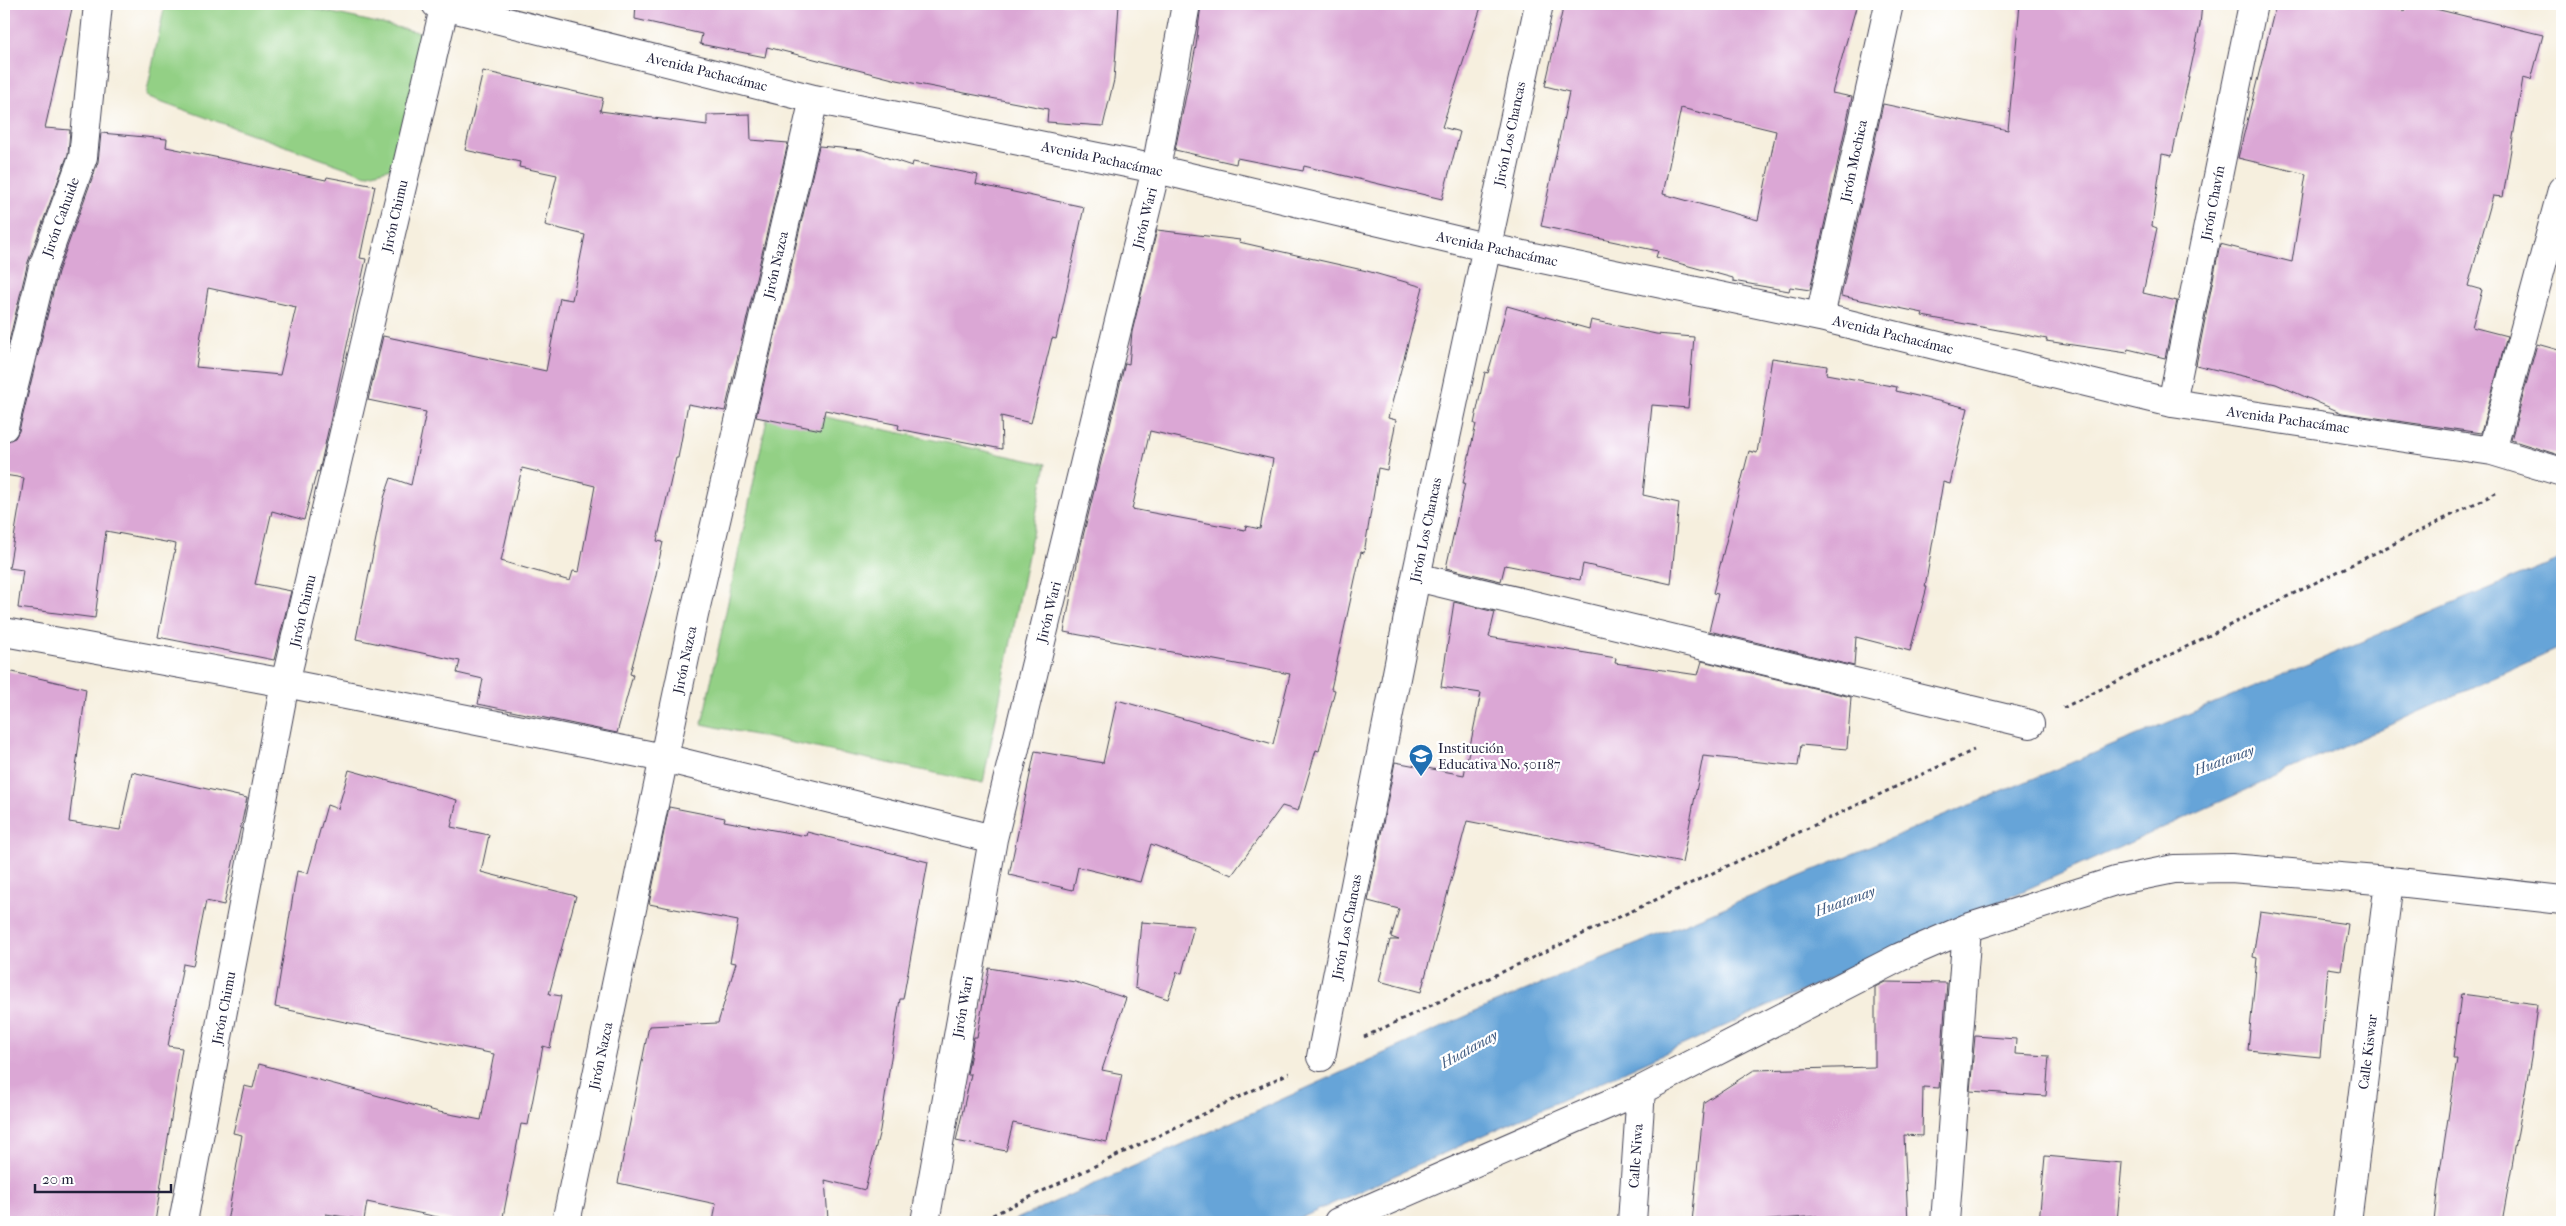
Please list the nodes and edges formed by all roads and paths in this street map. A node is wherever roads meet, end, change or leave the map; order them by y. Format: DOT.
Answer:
graph roads {
  1 [pos="98,4"];
  2 [pos="442,4"];
  3 [pos="1186,4"];
  4 [pos="1539,4"];
  5 [pos="1889,4"];
  6 [pos="2254,4"];
  7 [pos="814,99"];
  8 [pos="1156,169"];
  9 [pos="2562,190"];
  10 [pos="1485,247"];
  11 [pos="1820,318"];
  12 [pos="2172,403"];
  13 [pos="4,427"];
  14 [pos="2492,451"];
  15 [pos="2556,469"];
  16 [pos="1416,577"];
  17 [pos="4,632"];
  18 [pos="286,683"];
  19 [pos="2030,724"];
  20 [pos="1976,750"];
  21 [pos="664,758"];
  22 [pos="993,838"];
  23 [pos="2389,881"];
  24 [pos="2562,900"];
  25 [pos="1967,928"];
  26 [pos="1320,1057"];
  27 [pos="1641,1090"];
  28 [pos="183,1222"];
  29 [pos="566,1222"];
  30 [pos="925,1222"];
  31 [pos="978,1222"];
  32 [pos="1338,1222"];
  33 [pos="1632,1222"];
  34 [pos="1945,1222"];
  35 [pos="2347,1222"];
  1 -- 13 [label="street, Jirón Cahuide"];
  2 -- 7 [label="street, Avenida Pachacámac"];
  2 -- 18 [label="street, Jirón Chimu"];
  3 -- 8 [label="street, Jirón Wari"];
  4 -- 10 [label="street, Jirón Los Chancas"];
  5 -- 11 [label="street, Jirón Mochica"];
  6 -- 12 [label="street, Jirón Chavín"];
  7 -- 8 [label="street, Avenida Pachacámac"];
  7 -- 21 [label="street, Jirón Nazca"];
  8 -- 10 [label="street, Avenida Pachacámac"];
  8 -- 22 [label="street, Jirón Wari"];
  9 -- 14 [label="street"];
  10 -- 11 [label="street, Avenida Pachacámac"];
  10 -- 16 [label="street, Jirón Los Chancas"];
  11 -- 12 [label="street, Avenida Pachacámac"];
  12 -- 14 [label="street, Avenida Pachacámac"];
  14 -- 15 [label="street, Avenida Pachacámac"];
  15 -- 19 [label="path"];
  16 -- 19 [label="street"];
  16 -- 26 [label="street, Jirón Los Chancas"];
  17 -- 18 [label="street"];
  18 -- 21 [label="street"];
  18 -- 28 [label="street, Jirón Chimu"];
  20 -- 26 [label="path"];
  21 -- 22 [label="street"];
  21 -- 29 [label="street, Jirón Nazca"];
  22 -- 30 [label="street, Jirón Wari"];
  23 -- 24 [label="street"];
  23 -- 25 [label="street"];
  23 -- 35 [label="street, Calle Kiswar"];
  25 -- 27 [label="street"];
  25 -- 34 [label="street"];
  26 -- 31 [label="path"];
  27 -- 32 [label="street"];
  27 -- 33 [label="street, Calle Niwa"];
}
